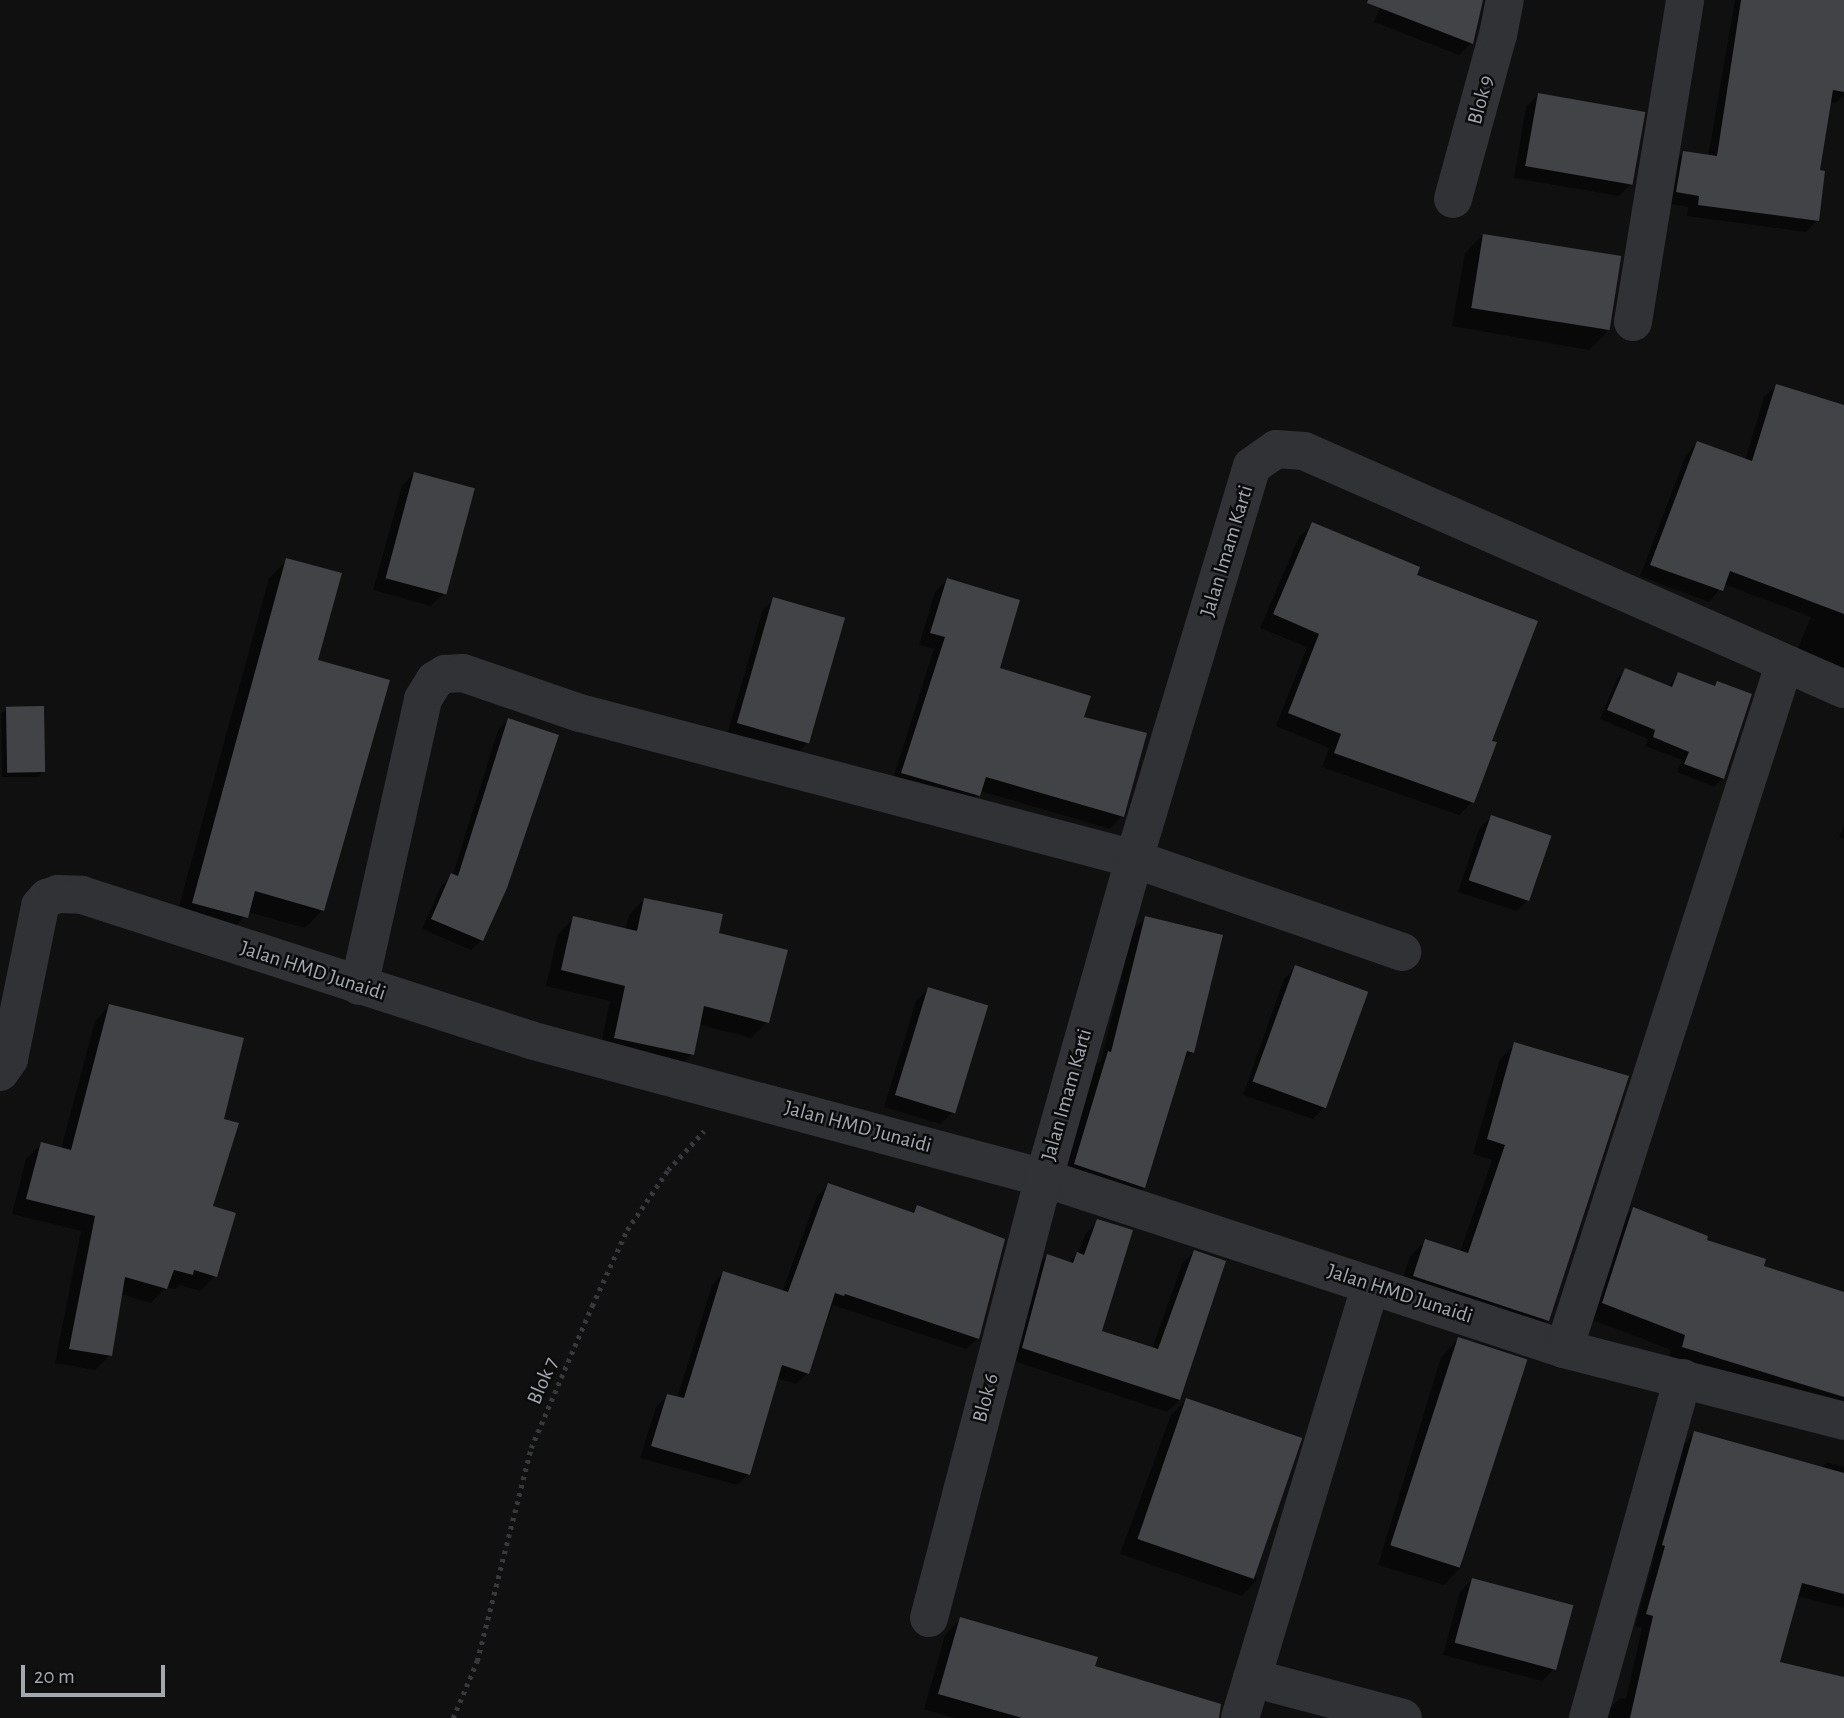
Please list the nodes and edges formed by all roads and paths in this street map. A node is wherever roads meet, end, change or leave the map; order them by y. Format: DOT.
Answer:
graph roads {
  1 [pos="1505,0"];
  2 [pos="1685,0"];
  3 [pos="1453,199"];
  4 [pos="1633,322"];
  5 [pos="1784,665"];
  6 [pos="1844,689"];
  7 [pos="1134,859"];
  8 [pos="1402,952"];
  9 [pos="359,986"];
  10 [pos="0,1072"];
  11 [pos="738,1095"];
  12 [pos="1044,1178"];
  13 [pos="1371,1285"];
  14 [pos="1564,1349"];
  15 [pos="1683,1378"];
  16 [pos="1844,1422"];
  17 [pos="929,1618"];
  18 [pos="1252,1678"];
  19 [pos="453,1718"];
  20 [pos="1240,1718"];
  21 [pos="1403,1718"];
  22 [pos="1588,1718"];
  1 -- 3 [label="street, Blok 9"];
  2 -- 4 [label="street"];
  5 -- 6 [label="street, Jalan Imam Karti"];
  5 -- 7 [label="street, Jalan Imam Karti"];
  5 -- 14 [label="street"];
  7 -- 8 [label="street"];
  7 -- 9 [label="street"];
  7 -- 12 [label="street, Jalan Imam Karti"];
  9 -- 10 [label="street, Jalan HMD Junaidi"];
  9 -- 11 [label="street, Jalan HMD Junaidi"];
  11 -- 12 [label="street, Jalan HMD Junaidi"];
  11 -- 19 [label="path, Blok 7"];
  12 -- 13 [label="street, Jalan HMD Junaidi"];
  12 -- 17 [label="street, Blok 6"];
  13 -- 14 [label="street, Jalan HMD Junaidi"];
  13 -- 18 [label="street"];
  14 -- 15 [label="street, Jalan HMD Junaidi"];
  15 -- 16 [label="street, Jalan HMD Junaidi"];
  15 -- 22 [label="street"];
  18 -- 20 [label="street"];
  18 -- 21 [label="street"];
}
